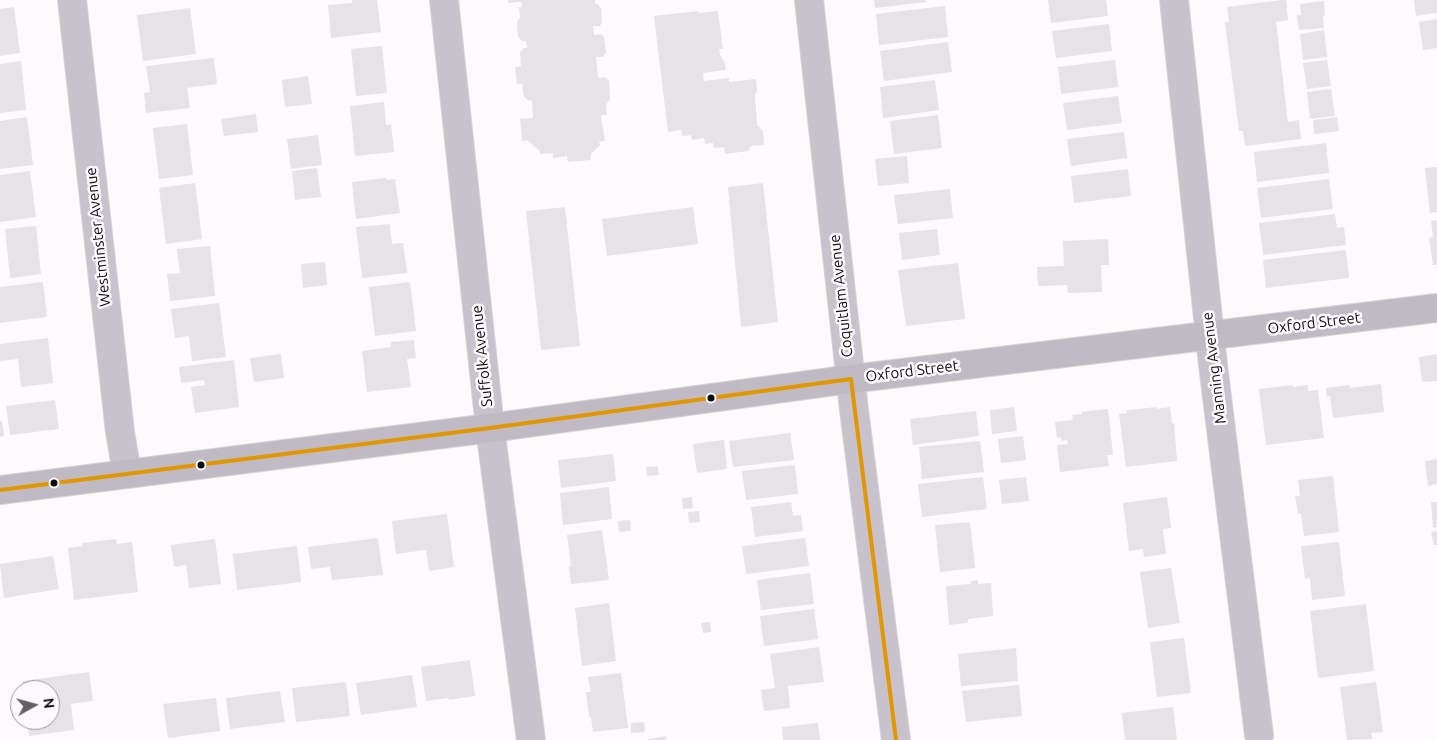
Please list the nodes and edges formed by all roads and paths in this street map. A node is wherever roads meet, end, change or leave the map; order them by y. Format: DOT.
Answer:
graph roads {
  1 [pos="72,0"];
  2 [pos="444,0"];
  3 [pos="809,0"];
  4 [pos="1174,0"];
  5 [pos="1437,308"];
  6 [pos="1210,335"];
  7 [pos="851,379"];
  8 [pos="490,428"];
  9 [pos="127,473"];
  10 [pos="0,490"];
  11 [pos="1259,734"];
  12 [pos="531,740"];
  13 [pos="896,740"];
  1 -- 9 [label="street, Westminster Avenue"];
  2 -- 8 [label="street, Suffolk Avenue"];
  3 -- 7 [label="street, Coquitlam Avenue"];
  4 -- 6 [label="street, Manning Avenue"];
  5 -- 6 [label="main road, Oxford Street"];
  6 -- 7 [label="main road, Oxford Street"];
  6 -- 11 [label="street, Manning Avenue"];
  7 -- 8 [label="main road, Oxford Street"];
  7 -- 13 [label="street, Coquitlam Avenue"];
  8 -- 9 [label="main road, Oxford Street"];
  8 -- 12 [label="street, Suffolk Avenue"];
  9 -- 10 [label="main road, Oxford Street"];
}
